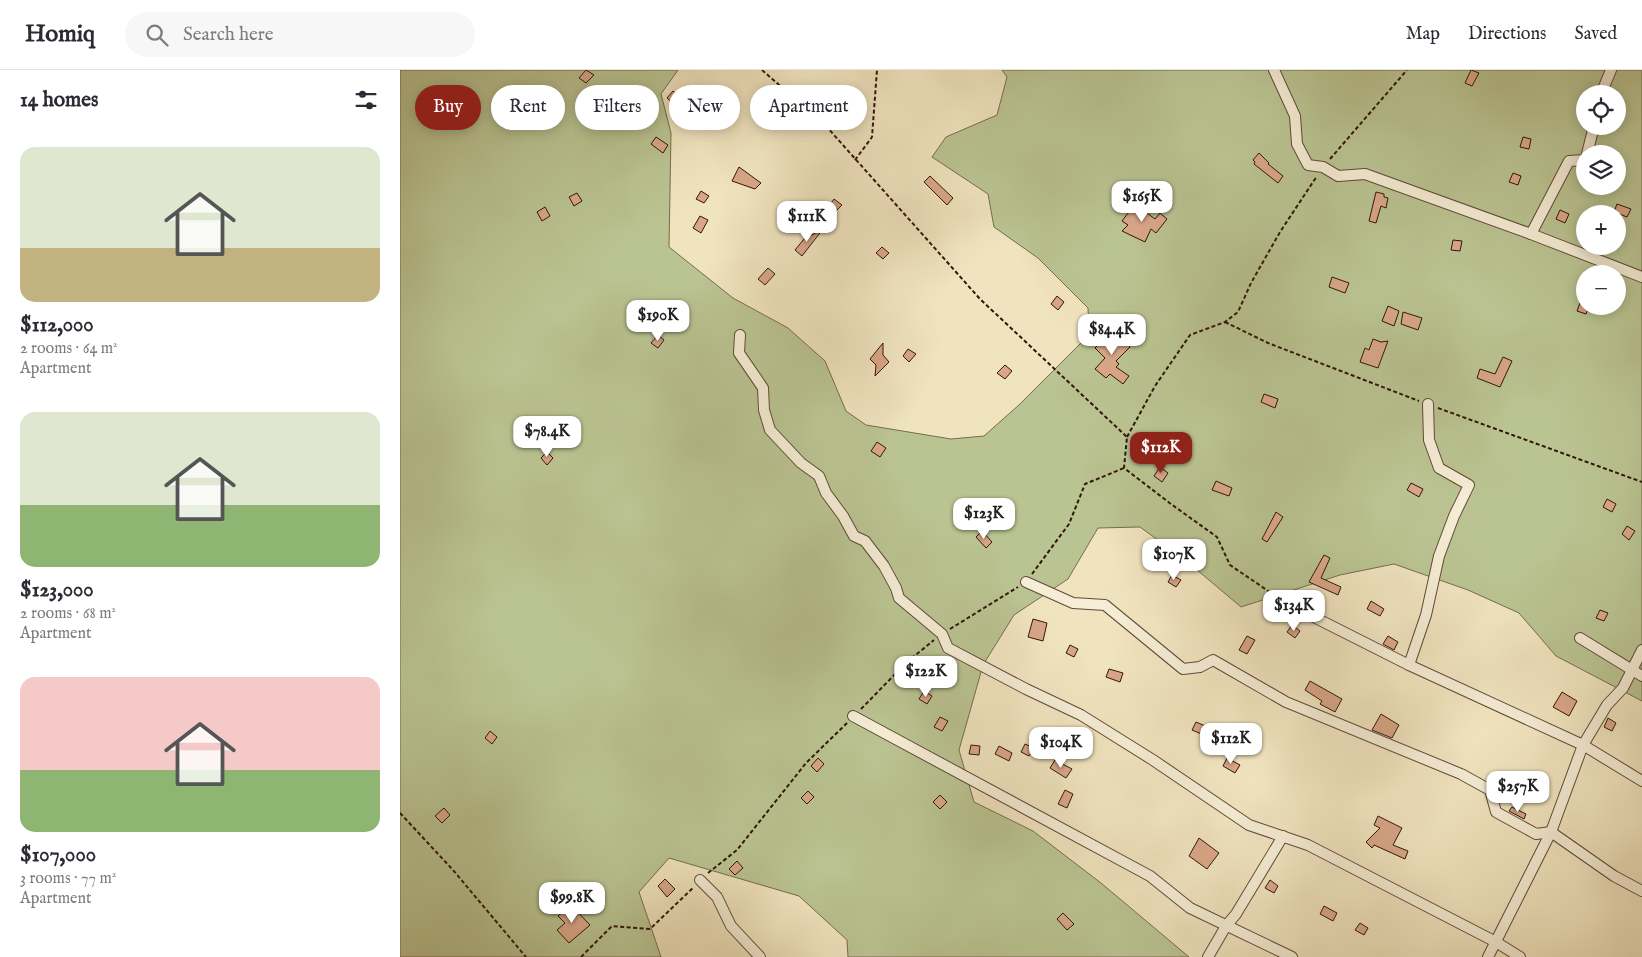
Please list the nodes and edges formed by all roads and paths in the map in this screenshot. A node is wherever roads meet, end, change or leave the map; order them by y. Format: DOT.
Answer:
graph roads {
  1 [pos="762,70"];
  2 [pos="877,70"];
  3 [pos="1274,70"];
  4 [pos="1407,70"];
  5 [pos="1611,70"];
  6 [pos="1605,85"];
  7 [pos="855,160"];
  8 [pos="1576,161"];
  9 [pos="1323,167"];
  10 [pos="1531,234"];
  11 [pos="1642,277"];
  12 [pos="740,335"];
  13 [pos="1428,404"];
  14 [pos="1127,437"];
  15 [pos="1124,468"];
  16 [pos="1026,582"];
  17 [pos="1286,603"];
  18 [pos="942,634"];
  19 [pos="1580,638"];
  20 [pos="1642,650"];
  21 [pos="1409,665"];
  22 [pos="1642,676"];
  23 [pos="853,716"];
  24 [pos="1583,745"];
  25 [pos="1642,780"];
  26 [pos="400,813"];
  27 [pos="1551,832"];
  28 [pos="1283,836"];
  29 [pos="700,880"];
  30 [pos="1642,891"];
  31 [pos="1226,926"];
  32 [pos="1496,942"];
  33 [pos="526,957"];
  34 [pos="581,957"];
  35 [pos="760,957"];
  36 [pos="1208,957"];
  37 [pos="1292,957"];
  38 [pos="1488,957"];
  39 [pos="1520,957"];
  1 -- 7 [label="path"];
  2 -- 7 [label="path"];
  3 -- 9 [label="street"];
  4 -- 9 [label="path"];
  5 -- 6 [label="street"];
  7 -- 14 [label="path"];
  8 -- 10 [label="street"];
  9 -- 10 [label="street"];
  9 -- 14 [label="path"];
  10 -- 11 [label="street"];
  12 -- 18 [label="street"];
  13 -- 21 [label="street"];
  14 -- 15 [label="path"];
  15 -- 16 [label="path"];
  15 -- 17 [label="path"];
  16 -- 18 [label="path"];
  16 -- 27 [label="street"];
  17 -- 21 [label="street"];
  18 -- 23 [label="path"];
  18 -- 28 [label="street"];
  19 -- 22 [label="street"];
  20 -- 24 [label="street"];
  21 -- 24 [label="street"];
  23 -- 29 [label="path"];
  23 -- 31 [label="street"];
  24 -- 25 [label="street"];
  24 -- 27 [label="street"];
  26 -- 33 [label="path"];
  27 -- 30 [label="street"];
  27 -- 32 [label="street"];
  28 -- 31 [label="street"];
  28 -- 32 [label="street"];
  29 -- 34 [label="path"];
  29 -- 35 [label="street"];
  31 -- 36 [label="street"];
  31 -- 37 [label="street"];
  32 -- 38 [label="street"];
  32 -- 39 [label="street"];
}
